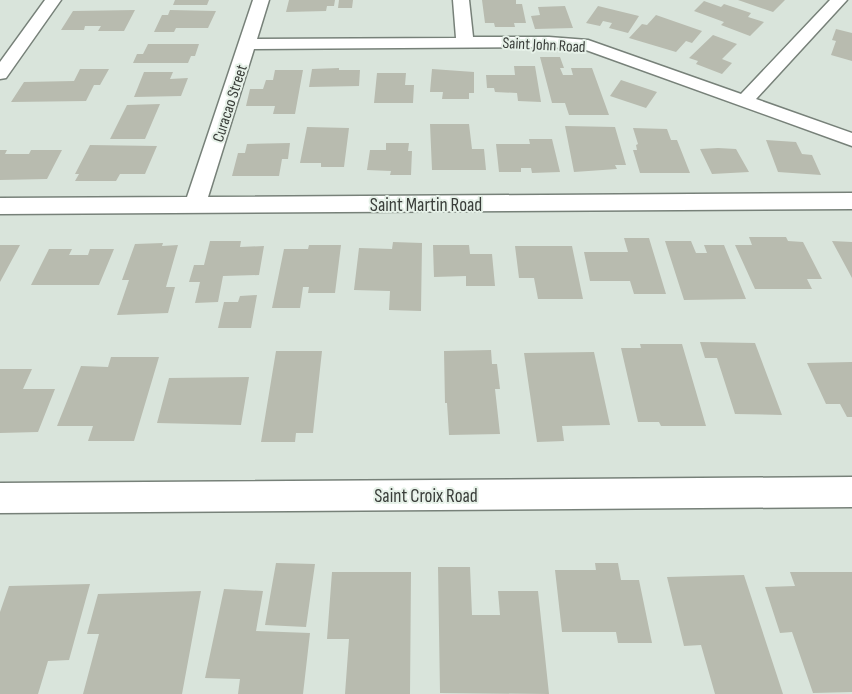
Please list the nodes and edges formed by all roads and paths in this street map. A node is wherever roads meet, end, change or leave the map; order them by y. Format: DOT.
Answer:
graph roads {
  1 [pos="53,0"];
  2 [pos="261,0"];
  3 [pos="462,0"];
  4 [pos="836,3"];
  5 [pos="852,12"];
  6 [pos="465,42"];
  7 [pos="249,44"];
  8 [pos="0,74"];
  9 [pos="744,101"];
  10 [pos="852,140"];
  11 [pos="852,201"];
  12 [pos="195,205"];
  13 [pos="0,206"];
  14 [pos="852,492"];
  15 [pos="0,498"];
  1 -- 8 [label="street"];
  2 -- 7 [label="street, Curacao Street"];
  3 -- 6 [label="street"];
  4 -- 5 [label="street"];
  4 -- 9 [label="street"];
  6 -- 7 [label="street, Saint John Road"];
  6 -- 9 [label="street, Saint John Road"];
  7 -- 12 [label="street, Curacao Street"];
  9 -- 10 [label="street, Saint John Road"];
  11 -- 12 [label="street, Saint Martin Road"];
  12 -- 13 [label="street, Saint Martin Road"];
  14 -- 15 [label="street, Saint Croix Road"];
}
